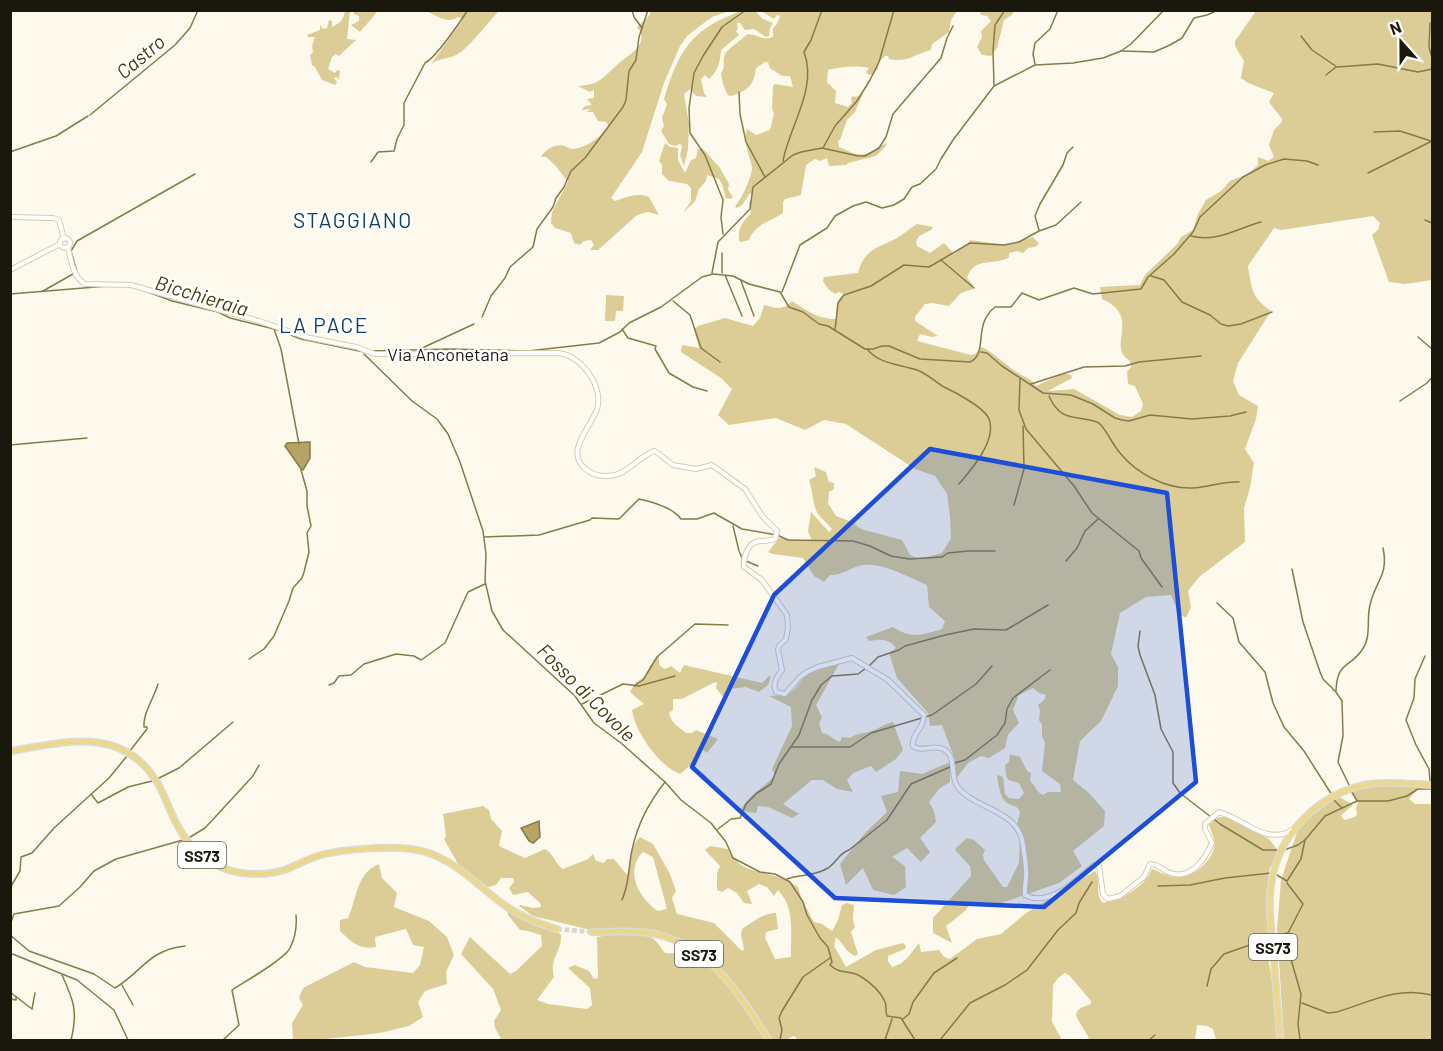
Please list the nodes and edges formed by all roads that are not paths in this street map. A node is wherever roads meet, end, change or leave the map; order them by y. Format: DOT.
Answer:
graph roads {
  1 [pos="10,217"];
  2 [pos="64,238"];
  3 [pos="60,246"];
  4 [pos="68,248"];
  5 [pos="10,270"];
  6 [pos="10,751"];
  7 [pos="1432,785"];
  8 [pos="1279,839"];
  9 [pos="556,929"];
  10 [pos="592,932"];
  11 [pos="769,1041"];
  12 [pos="1280,1041"];
  1 -- 2 [label="main road, Via Anconetana"];
  2 -- 3 [label="main road"];
  2 -- 4 [label="main road, Via Anconetana"];
  3 -- 4 [label="main road"];
  3 -- 5 [label="main road"];
  4 -- 8 [label="main road, Via Anconetana"];
  6 -- 9 [label="main road, SS73"];
  7 -- 8 [label="main road, SS73"];
  8 -- 12 [label="main road, SS73"];
  10 -- 11 [label="main road, SS73"];
}
